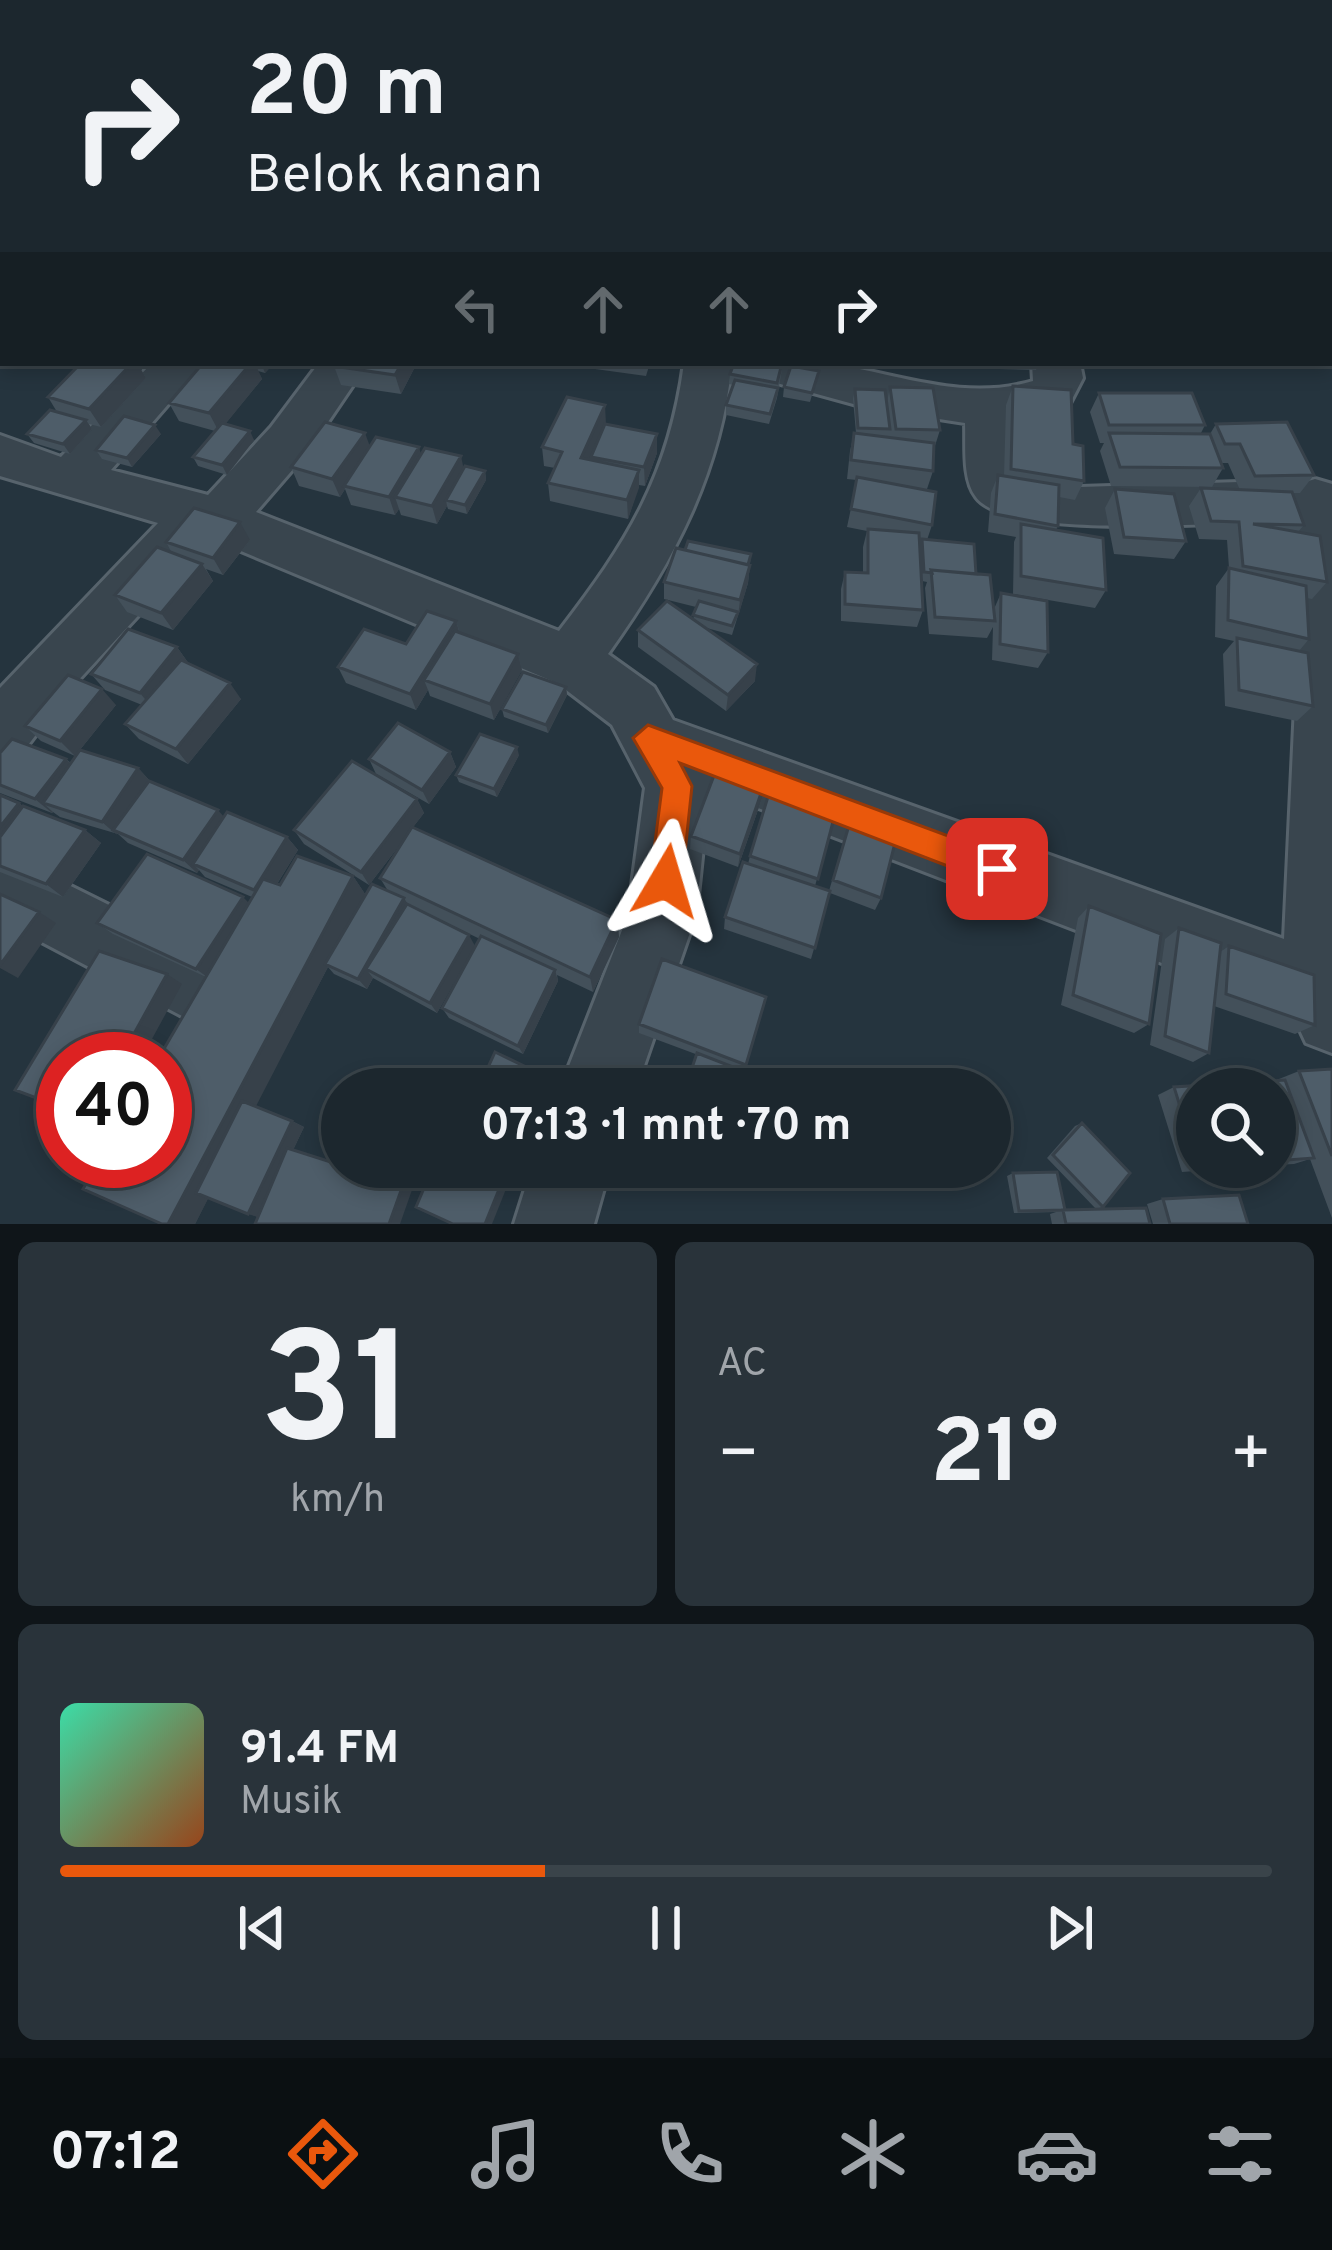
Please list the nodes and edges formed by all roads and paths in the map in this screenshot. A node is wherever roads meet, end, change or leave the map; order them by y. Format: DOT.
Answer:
graph roads {
  1 [pos="177,366"];
  2 [pos="342,366"];
  3 [pos="708,366"];
  4 [pos="772,366"];
  5 [pos="1057,366"];
  6 [pos="988,403"];
  7 [pos="0,454"];
  8 [pos="72,479"];
  9 [pos="1323,499"];
  10 [pos="210,516"];
  11 [pos="578,665"];
  12 [pos="0,734"];
  13 [pos="648,738"];
  14 [pos="0,884"];
  15 [pos="207,991"];
  16 [pos="1324,1002"];
  17 [pos="606,1068"];
  18 [pos="565,1188"];
  19 [pos="554,1224"];
  1 -- 8 [label="street"];
  2 -- 10 [label="street"];
  3 -- 11 [label="street"];
  4 -- 6 [label="street"];
  5 -- 6 [label="street"];
  6 -- 9 [label="street"];
  7 -- 8 [label="street"];
  8 -- 10 [label="street"];
  9 -- 16 [label="street"];
  10 -- 11 [label="street"];
  10 -- 12 [label="street"];
  11 -- 13 [label="street"];
  13 -- 16 [label="street"];
  13 -- 17 [label="street"];
  14 -- 15 [label="street"];
  18 -- 19 [label="street"];
}
